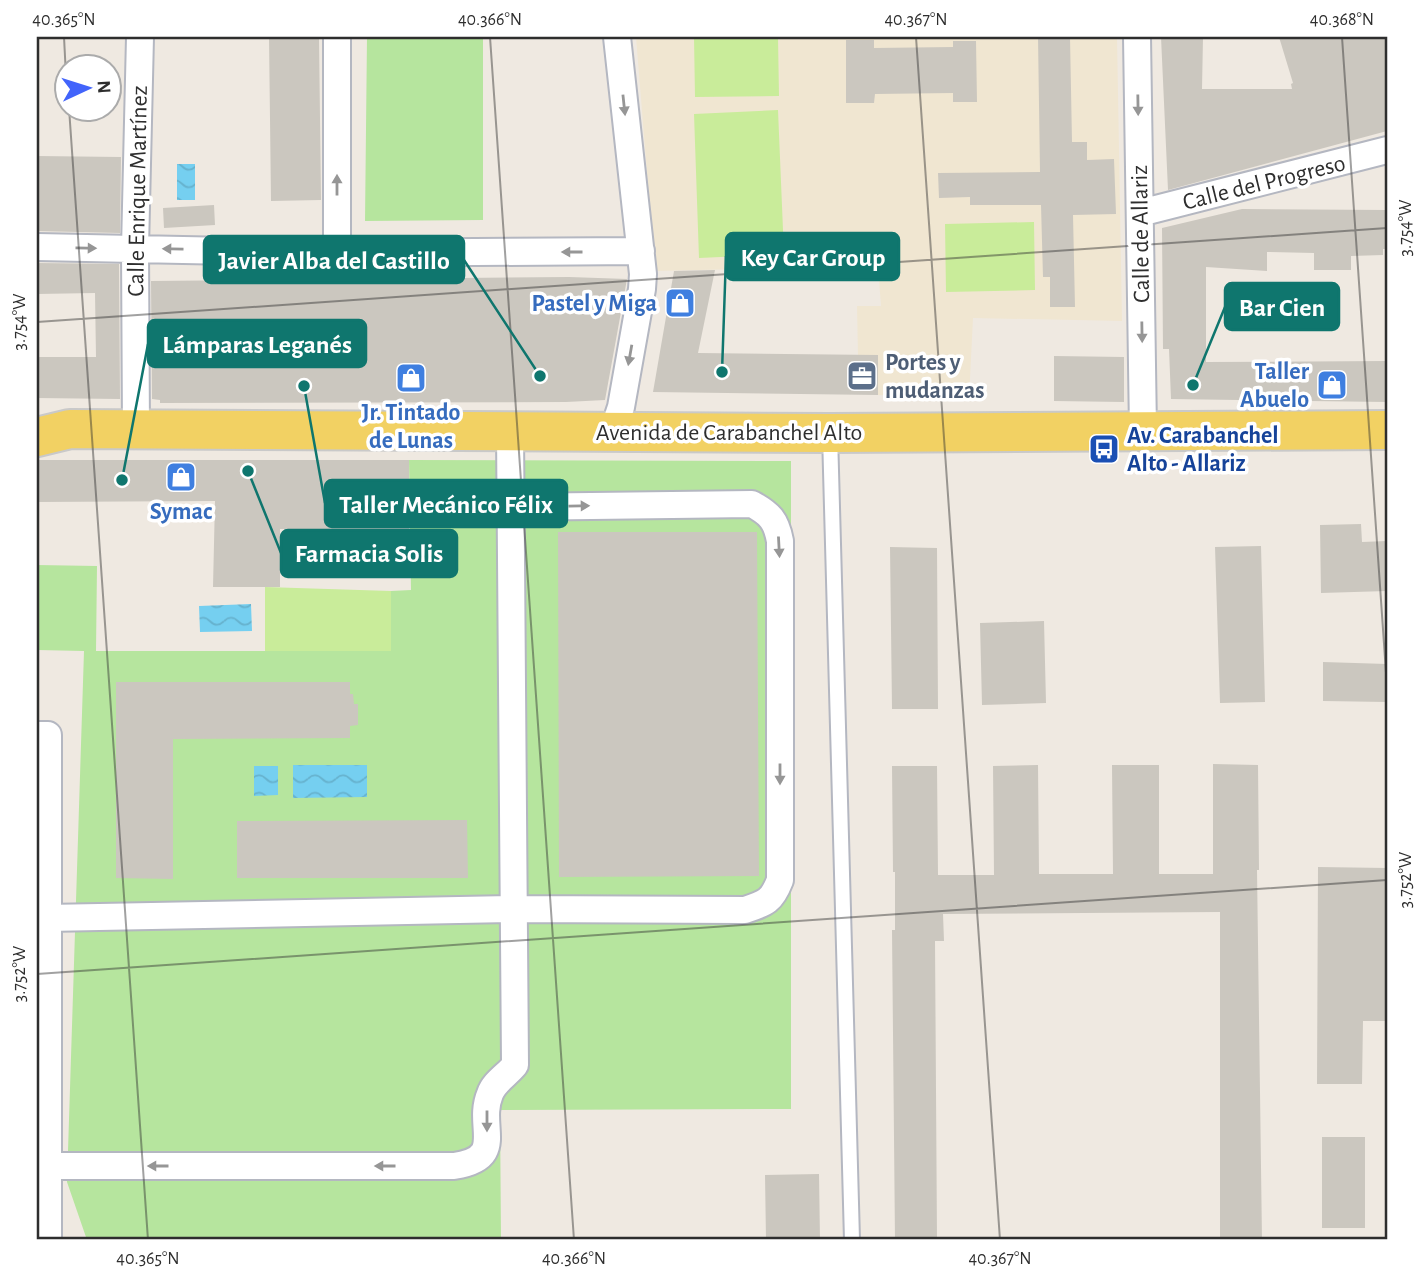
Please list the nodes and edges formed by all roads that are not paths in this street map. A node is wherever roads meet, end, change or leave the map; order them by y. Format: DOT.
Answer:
graph roads {
  1 [pos="140,37"];
  2 [pos="337,37"];
  3 [pos="617,37"];
  4 [pos="1137,37"];
  5 [pos="1387,150"];
  6 [pos="1140,214"];
  7 [pos="37,247"];
  8 [pos="135,248"];
  9 [pos="641,251"];
  10 [pos="337,253"];
  11 [pos="48,429"];
  12 [pos="136,430"];
  13 [pos="1143,430"];
  14 [pos="1387,430"];
  15 [pos="510,431"];
  16 [pos="613,431"];
  17 [pos="830,433"];
  18 [pos="511,507"];
  19 [pos="37,735"];
  20 [pos="514,909"];
  21 [pos="44,930"];
  22 [pos="42,1166"];
  23 [pos="48,1240"];
  24 [pos="852,1240"];
  1 -- 8 [label="street, Calle Enrique Martínez"];
  10 -- 2 [label="street, one-way"];
  3 -- 9 [label="street, one-way"];
  4 -- 6 [label="street, Calle de Allariz, one-way"];
  5 -- 6 [label="street, Calle del Progreso"];
  6 -- 13 [label="street, Calle de Allariz, one-way"];
  7 -- 8 [label="street, one-way"];
  10 -- 8 [label="street, one-way"];
  8 -- 12 [label="street, Calle Enrique Martínez"];
  9 -- 10 [label="street, one-way"];
  9 -- 16 [label="street, one-way"];
  11 -- 12 [label="main road, Avenida de Carabanchel Alto"];
  12 -- 15 [label="main road, Avenida de Carabanchel Alto"];
  13 -- 14 [label="main road, Avenida de Carabanchel Alto"];
  13 -- 17 [label="main road, Avenida de Carabanchel Alto"];
  15 -- 16 [label="main road, Avenida de Carabanchel Alto"];
  15 -- 18 [label="street"];
  16 -- 17 [label="main road, Avenida de Carabanchel Alto"];
  17 -- 24 [label="lane"];
  18 -- 20 [label="street"];
  18 -- 20 [label="street, one-way"];
  19 -- 21 [label="street"];
  20 -- 21 [label="street"];
  20 -- 22 [label="street, one-way"];
  21 -- 22 [label="street"];
  22 -- 23 [label="street"];
}
